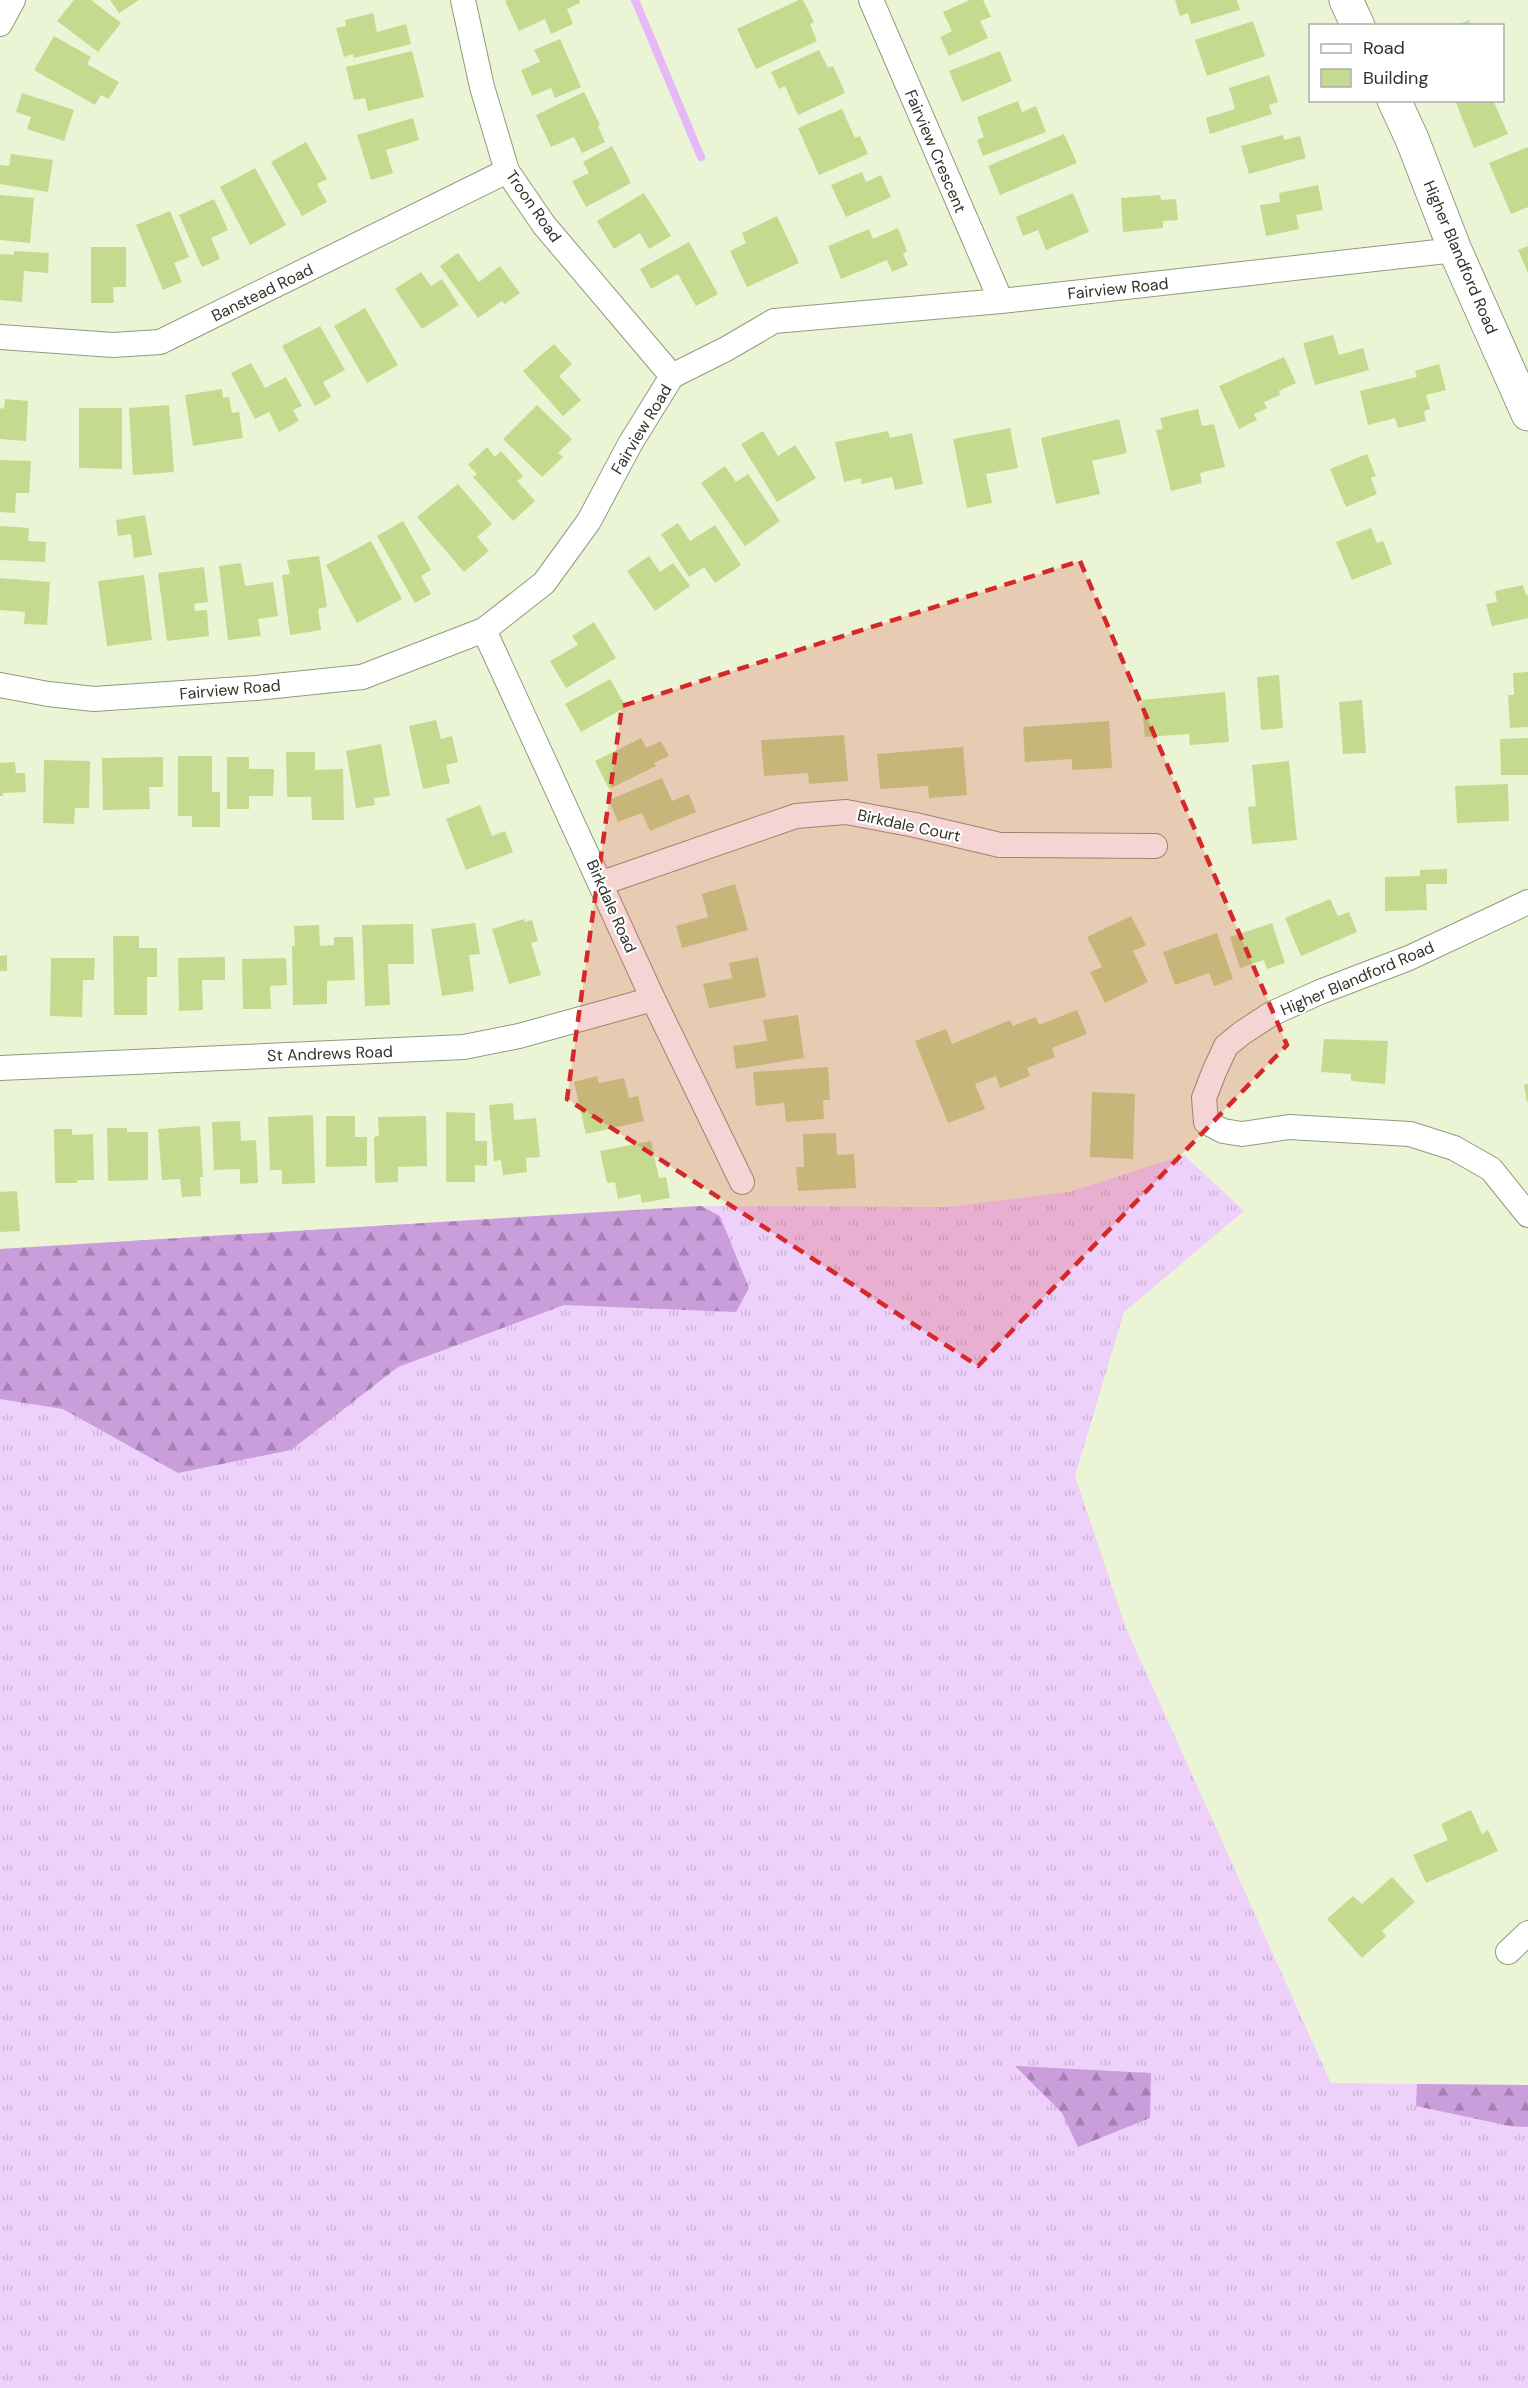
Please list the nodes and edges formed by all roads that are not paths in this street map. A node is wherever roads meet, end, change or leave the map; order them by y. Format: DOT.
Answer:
graph roads {
  1 [pos="13,0"];
  2 [pos="463,0"];
  3 [pos="871,0"];
  4 [pos="1346,0"];
  5 [pos="0,24"];
  6 [pos="1357,24"];
  7 [pos="1395,102"];
  8 [pos="507,171"];
  9 [pos="1455,250"];
  10 [pos="1001,301"];
  11 [pos="0,337"];
  12 [pos="672,376"];
  13 [pos="1528,414"];
  14 [pos="484,630"];
  15 [pos="0,685"];
  16 [pos="1155,846"];
  17 [pos="602,883"];
  18 [pos="1528,902"];
  19 [pos="653,999"];
  20 [pos="0,1068"];
  21 [pos="742,1182"];
  22 [pos="1528,1215"];
  23 [pos="1528,1933"];
  24 [pos="1508,1952"];
  1 -- 5 [label="street"];
  2 -- 8 [label="street, Troon Road"];
  3 -- 10 [label="street, Fairview Crescent"];
  4 -- 6 [label="main road"];
  7 -- 9 [label="main road, Higher Blandford Road"];
  8 -- 11 [label="street, Banstead Road"];
  8 -- 12 [label="street, Troon Road"];
  9 -- 10 [label="street, Fairview Road"];
  9 -- 13 [label="main road, Higher Blandford Road"];
  10 -- 12 [label="street, Fairview Road"];
  12 -- 14 [label="street, Fairview Road"];
  14 -- 15 [label="street, Fairview Road"];
  14 -- 17 [label="street, Birkdale Road"];
  16 -- 17 [label="street, Birkdale Court"];
  17 -- 19 [label="street, Birkdale Road"];
  18 -- 22 [label="street, Higher Blandford Road"];
  19 -- 20 [label="street, St Andrews Road"];
  19 -- 21 [label="street, Birkdale Road"];
  23 -- 24 [label="street"];
}
